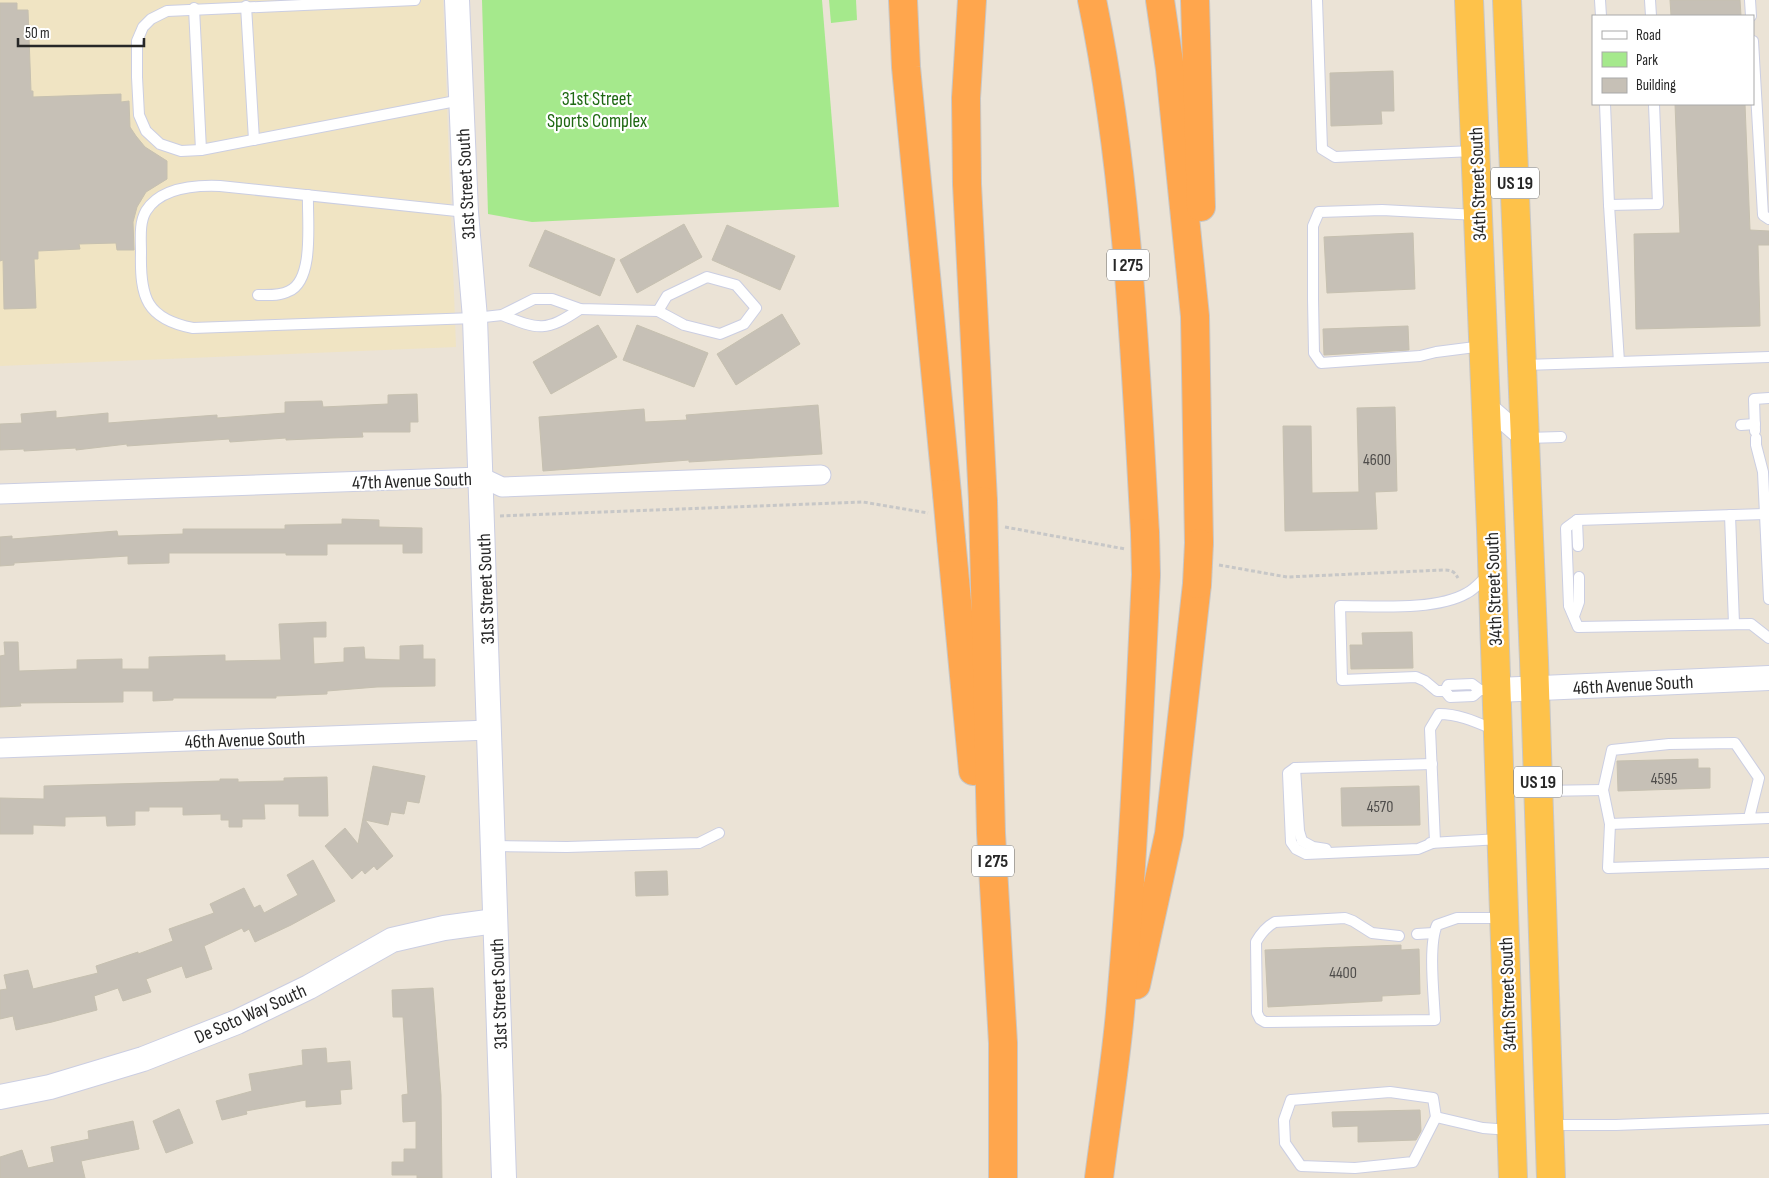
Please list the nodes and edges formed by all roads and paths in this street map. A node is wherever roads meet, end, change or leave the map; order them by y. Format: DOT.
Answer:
graph roads {
  1 [pos="415,0"];
  2 [pos="457,0"];
  3 [pos="902,0"];
  4 [pos="972,0"];
  5 [pos="1092,0"];
  6 [pos="1160,0"];
  7 [pos="1195,0"];
  8 [pos="1318,0"];
  9 [pos="1469,0"];
  10 [pos="1507,0"];
  11 [pos="1600,0"];
  12 [pos="1650,0"];
  13 [pos="1750,0"];
  14 [pos="246,6"];
  15 [pos="194,8"];
  16 [pos="1601,15"];
  17 [pos="1650,15"];
  18 [pos="1751,15"];
  19 [pos="1754,60"];
  20 [pos="461,100"];
  21 [pos="1605,105"];
  22 [pos="1654,105"];
  23 [pos="254,140"];
  24 [pos="201,150"];
  25 [pos="1475,151"];
  26 [pos="308,195"];
  27 [pos="1609,205"];
  28 [pos="466,212"];
  29 [pos="1478,215"];
  30 [pos="1769,219"];
  31 [pos="258,295"];
  32 [pos="580,309"];
  33 [pos="658,311"];
  34 [pos="502,315"];
  35 [pos="1195,316"];
  36 [pos="476,318"];
  37 [pos="1483,346"];
  38 [pos="1769,357"];
  39 [pos="1619,362"];
  40 [pos="1522,365"];
  41 [pos="1769,398"];
  42 [pos="1486,404"];
  43 [pos="1741,424"];
  44 [pos="1755,431"];
  45 [pos="1561,437"];
  46 [pos="1525,438"];
  47 [pos="821,475"];
  48 [pos="480,477"];
  49 [pos="0,494"];
  50 [pos="1730,514"];
  51 [pos="1765,514"];
  52 [pos="1577,520"];
  53 [pos="1578,546"];
  54 [pos="1492,571"];
  55 [pos="1579,577"];
  56 [pos="1769,599"];
  57 [pos="1574,616"];
  58 [pos="1734,624"];
  59 [pos="1769,638"];
  60 [pos="1769,678"];
  61 [pos="1535,688"];
  62 [pos="1488,690"];
  63 [pos="490,730"];
  64 [pos="1498,731"];
  65 [pos="0,748"];
  66 [pos="1432,764"];
  67 [pos="1603,790"];
  68 [pos="1538,791"];
  69 [pos="1749,818"];
  70 [pos="1769,818"];
  71 [pos="1610,824"];
  72 [pos="719,833"];
  73 [pos="991,833"];
  74 [pos="1501,839"];
  75 [pos="1436,842"];
  76 [pos="493,846"];
  77 [pos="1769,863"];
  78 [pos="1504,918"];
  79 [pos="495,921"];
  80 [pos="1434,933"];
  81 [pos="1417,934"];
  82 [pos="1399,936"];
  83 [pos="1508,1045"];
  84 [pos="0,1096"];
  85 [pos="1436,1117"];
  86 [pos="1769,1120"];
  87 [pos="1549,1125"];
  88 [pos="1105,1126"];
  89 [pos="1511,1130"];
  90 [pos="504,1178"];
  91 [pos="1003,1178"];
  92 [pos="1099,1178"];
  93 [pos="1513,1178"];
  94 [pos="1537,1178"];
  95 [pos="1551,1178"];
  1 -- 14 [label="lane"];
  2 -- 20 [label="street, 31st Street South"];
  3 -- 73 [label="highway, bridge"];
  4 -- 73 [label="highway, I 275, bridge"];
  5 -- 88 [label="highway, I 275, bridge"];
  6 -- 35 [label="highway"];
  7 -- 35 [label="highway"];
  8 -- 25 [label="lane"];
  9 -- 25 [label="highway, 34th Street South / US 19"];
  10 -- 40 [label="highway, 34th Street South / US 19"];
  11 -- 16 [label="lane"];
  12 -- 17 [label="lane"];
  13 -- 18 [label="lane"];
  14 -- 15 [label="lane"];
  14 -- 23 [label="lane"];
  15 -- 24 [label="lane"];
  15 -- 24 [label="lane"];
  19 -- 30 [label="lane"];
  20 -- 23 [label="lane"];
  20 -- 28 [label="street, 31st Street South"];
  21 -- 27 [label="lane"];
  22 -- 27 [label="lane"];
  23 -- 24 [label="lane"];
  25 -- 29 [label="highway, 34th Street South / US 19"];
  26 -- 28 [label="lane"];
  26 -- 31 [label="lane"];
  26 -- 36 [label="lane"];
  27 -- 39 [label="lane"];
  28 -- 36 [label="street, 31st Street South"];
  29 -- 37 [label="highway, 34th Street South / US 19"];
  29 -- 37 [label="lane"];
  32 -- 33 [label="lane"];
  32 -- 34 [label="lane"];
  32 -- 34 [label="lane"];
  33 -- 33 [label="lane"];
  34 -- 36 [label="lane"];
  35 -- 88 [label="highway, bridge"];
  36 -- 48 [label="street, 31st Street South"];
  37 -- 42 [label="highway, 34th Street South / US 19"];
  38 -- 39 [label="lane"];
  39 -- 40 [label="lane"];
  40 -- 46 [label="highway, 34th Street South / US 19"];
  41 -- 44 [label="lane"];
  42 -- 46 [label="street"];
  42 -- 54 [label="highway, 34th Street South / US 19"];
  43 -- 44 [label="lane"];
  44 -- 51 [label="lane"];
  45 -- 46 [label="lane"];
  46 -- 61 [label="highway, 34th Street South / US 19"];
  47 -- 48 [label="street, 47th Avenue South"];
  48 -- 49 [label="street, 47th Avenue South"];
  48 -- 63 [label="street, 31st Street South"];
  50 -- 51 [label="lane"];
  50 -- 52 [label="lane"];
  50 -- 58 [label="lane"];
  51 -- 56 [label="lane"];
  52 -- 53 [label="lane"];
  52 -- 57 [label="lane"];
  54 -- 62 [label="highway, 34th Street South / US 19"];
  54 -- 62 [label="lane"];
  55 -- 57 [label="lane"];
  57 -- 58 [label="lane"];
  58 -- 59 [label="lane"];
  60 -- 61 [label="street, 46th Avenue South"];
  61 -- 62 [label="street, 46th Avenue South"];
  61 -- 68 [label="highway, 34th Street South / US 19"];
  62 -- 64 [label="highway, 34th Street South / US 19"];
  63 -- 65 [label="street, 46th Avenue South"];
  63 -- 76 [label="street, 31st Street South"];
  64 -- 66 [label="lane"];
  64 -- 74 [label="highway, 34th Street South / US 19"];
  66 -- 75 [label="lane"];
  66 -- 75 [label="lane"];
  67 -- 68 [label="lane"];
  67 -- 69 [label="lane"];
  67 -- 71 [label="lane"];
  68 -- 87 [label="highway, 34th Street South / US 19"];
  69 -- 70 [label="lane"];
  69 -- 71 [label="lane"];
  71 -- 77 [label="lane"];
  72 -- 76 [label="lane"];
  73 -- 91 [label="highway, I 275"];
  74 -- 75 [label="lane"];
  74 -- 78 [label="highway, 34th Street South / US 19"];
  76 -- 79 [label="street, 31st Street South"];
  78 -- 80 [label="lane"];
  78 -- 83 [label="highway, 34th Street South / US 19"];
  79 -- 84 [label="street, De Soto Way South"];
  79 -- 90 [label="street, 31st Street South"];
  80 -- 81 [label="lane"];
  80 -- 82 [label="lane"];
  83 -- 87 [label="highway"];
  83 -- 89 [label="highway, 34th Street South / US 19"];
  85 -- 85 [label="lane"];
  85 -- 89 [label="lane"];
  86 -- 87 [label="lane"];
  87 -- 95 [label="highway, 34th Street South / US 19"];
  88 -- 92 [label="highway, I 275"];
  89 -- 93 [label="highway, 34th Street South / US 19"];
  89 -- 94 [label="highway"];
}
